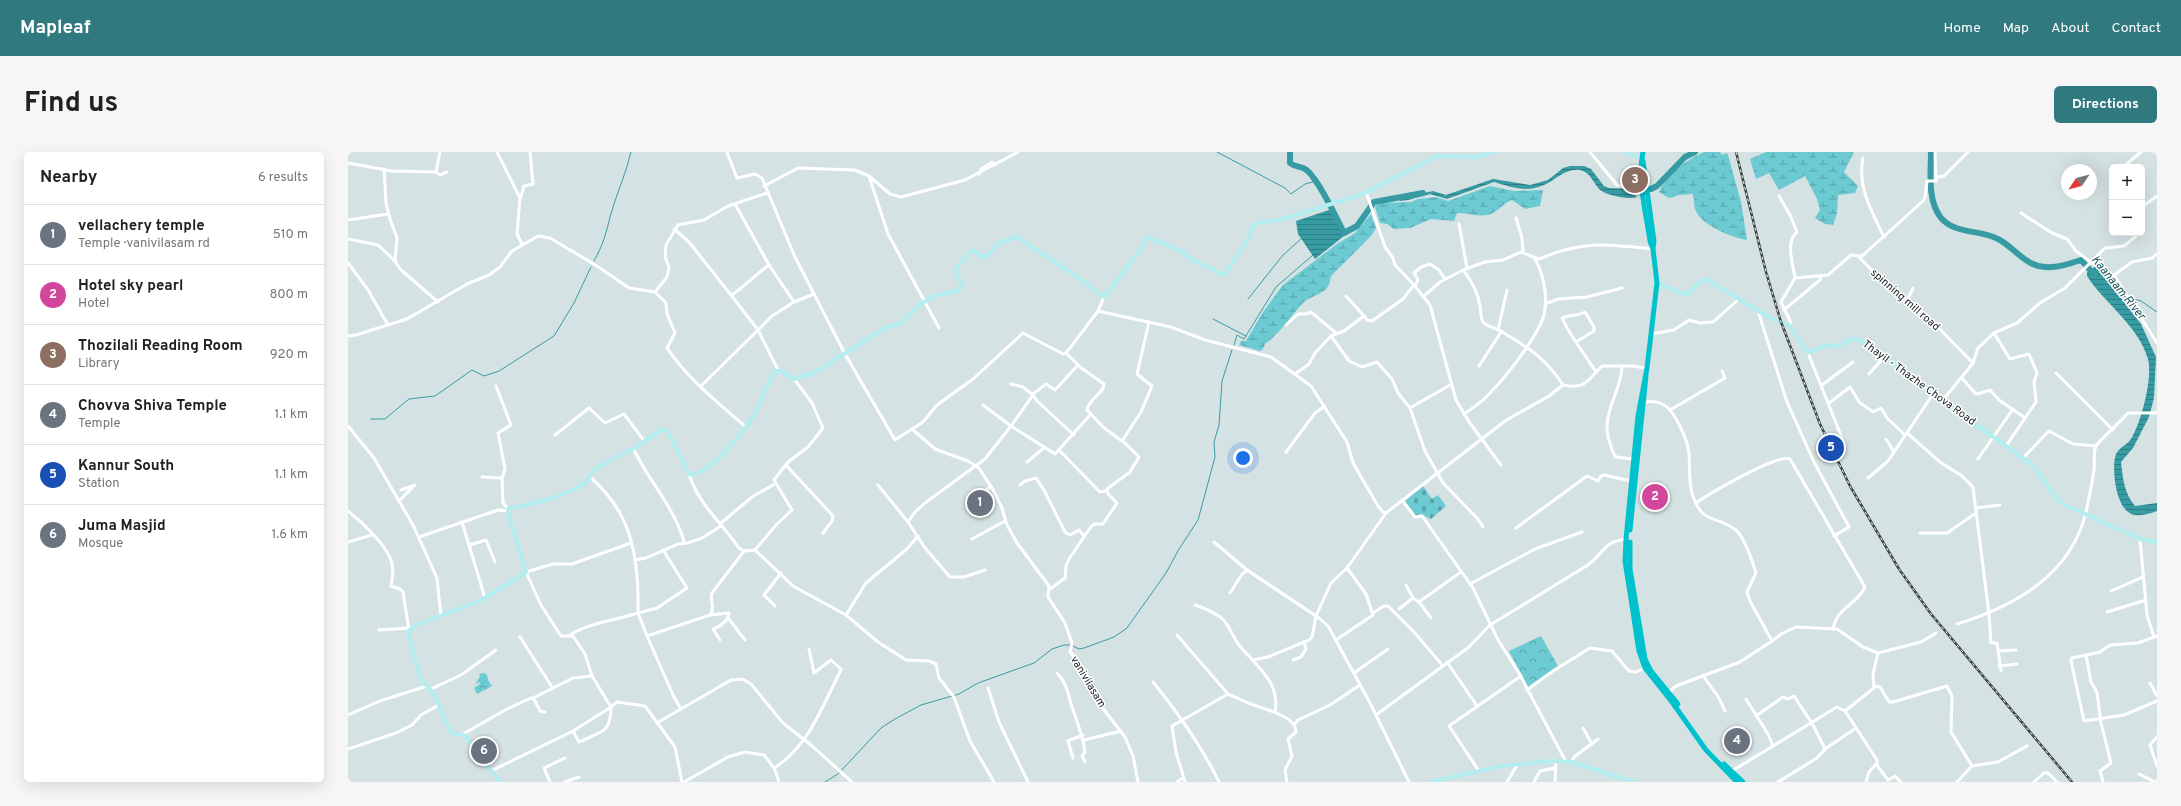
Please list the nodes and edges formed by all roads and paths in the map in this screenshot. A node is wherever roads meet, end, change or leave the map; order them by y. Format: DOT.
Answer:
graph roads {
  1 [pos="440,152"];
  2 [pos="497,152"];
  3 [pos="530,152"];
  4 [pos="727,152"];
  5 [pos="1018,152"];
  6 [pos="1493,152"];
  7 [pos="1590,152"];
  8 [pos="1626,152"];
  9 [pos="1643,152"];
  10 [pos="1935,152"];
  11 [pos="1968,152"];
  12 [pos="2141,152"];
  13 [pos="1863,158"];
  14 [pos="1642,159"];
  15 [pos="348,163"];
  16 [pos="2127,164"];
  17 [pos="384,169"];
  18 [pos="436,172"];
  19 [pos="447,172"];
  20 [pos="869,176"];
  21 [pos="1937,176"];
  22 [pos="1643,179"];
  23 [pos="764,186"];
  24 [pos="1366,192"];
  25 [pos="767,193"];
  26 [pos="1779,196"];
  27 [pos="2157,196"];
  28 [pos="520,198"];
  29 [pos="734,204"];
  30 [pos="2145,204"];
  31 [pos="2021,213"];
  32 [pos="388,214"];
  33 [pos="1516,218"];
  34 [pos="348,220"];
  35 [pos="1459,224"];
  36 [pos="674,229"];
  37 [pos="2136,236"];
  38 [pos="1884,237"];
  39 [pos="348,239"];
  40 [pos="522,244"];
  41 [pos="1653,249"];
  42 [pos="1523,252"];
  43 [pos="2157,254"];
  44 [pos="1858,256"];
  45 [pos="1535,259"];
  46 [pos="395,261"];
  47 [pos="348,263"];
  48 [pos="2092,263"];
  49 [pos="770,265"];
  50 [pos="1467,268"];
  51 [pos="1463,270"];
  52 [pos="1821,276"];
  53 [pos="1795,278"];
  54 [pos="1445,279"];
  55 [pos="1657,283"];
  56 [pos="1414,285"];
  57 [pos="1622,288"];
  58 [pos="1913,288"];
  59 [pos="1507,290"];
  60 [pos="655,292"];
  61 [pos="814,294"];
  62 [pos="731,295"];
  63 [pos="1346,296"];
  64 [pos="1424,296"];
  65 [pos="1104,298"];
  66 [pos="1739,299"];
  67 [pos="925,301"];
  68 [pos="1907,301"];
  69 [pos="438,302"];
  70 [pos="794,302"];
  71 [pos="1545,304"];
  72 [pos="1757,310"];
  73 [pos="1784,310"];
  74 [pos="1098,311"];
  75 [pos="1364,316"];
  76 [pos="1149,322"];
  77 [pos="388,325"];
  78 [pos="1286,325"];
  79 [pos="1789,325"];
  80 [pos="939,328"];
  81 [pos="758,330"];
  82 [pos="1500,331"];
  83 [pos="1336,333"];
  84 [pos="1994,333"];
  85 [pos="1651,334"];
  86 [pos="348,336"];
  87 [pos="1331,336"];
  88 [pos="1576,342"];
  89 [pos="2157,343"];
  90 [pos="1526,347"];
  91 [pos="1808,352"];
  92 [pos="1066,353"];
  93 [pos="845,354"];
  94 [pos="1885,356"];
  95 [pos="1853,362"];
  96 [pos="1973,363"];
  97 [pos="1078,365"];
  98 [pos="1479,366"];
  99 [pos="1622,367"];
  100 [pos="778,370"];
  101 [pos="1646,370"];
  102 [pos="1722,371"];
  103 [pos="1596,372"];
  104 [pos="2056,373"];
  105 [pos="1295,374"];
  106 [pos="1869,374"];
  107 [pos="1962,378"];
  108 [pos="794,379"];
  109 [pos="1011,384"];
  110 [pos="1450,385"];
  111 [pos="1563,385"];
  112 [pos="1822,385"];
  113 [pos="496,386"];
  114 [pos="700,386"];
  115 [pos="1033,394"];
  116 [pos="1933,394"];
  117 [pos="1943,400"];
  118 [pos="1642,402"];
  119 [pos="1829,403"];
  120 [pos="983,405"];
  121 [pos="1325,406"];
  122 [pos="1410,408"];
  123 [pos="2013,409"];
  124 [pos="1670,410"];
  125 [pos="2157,413"];
  126 [pos="1091,414"];
  127 [pos="1464,414"];
  128 [pos="2026,418"];
  129 [pos="348,426"];
  130 [pos="1011,426"];
  131 [pos="746,427"];
  132 [pos="912,429"];
  133 [pos="2113,430"];
  134 [pos="1906,434"];
  135 [pos="555,435"];
  136 [pos="1074,435"];
  137 [pos="1994,438"];
  138 [pos="1482,439"];
  139 [pos="1886,439"];
  140 [pos="1122,441"];
  141 [pos="645,442"];
  142 [pos="1844,443"];
  143 [pos="2006,446"];
  144 [pos="2096,446"];
  145 [pos="1045,447"];
  146 [pos="633,448"];
  147 [pos="1059,450"];
  148 [pos="1286,452"];
  149 [pos="1894,452"];
  150 [pos="2023,458"];
  151 [pos="1634,459"];
  152 [pos="1978,460"];
  153 [pos="1027,462"];
  154 [pos="786,465"];
  155 [pos="975,465"];
  156 [pos="1500,465"];
  157 [pos="689,474"];
  158 [pos="1437,474"];
  159 [pos="482,477"];
  160 [pos="502,478"];
  161 [pos="591,478"];
  162 [pos="1868,478"];
  163 [pos="1631,481"];
  164 [pos="773,485"];
  165 [pos="878,485"];
  166 [pos="1020,485"];
  167 [pos="991,486"];
  168 [pos="401,490"];
  169 [pos="1106,491"];
  170 [pos="978,497"];
  171 [pos="400,500"];
  172 [pos="1402,500"];
  173 [pos="1696,503"];
  174 [pos="2000,505"];
  175 [pos="1975,508"];
  176 [pos="508,510"];
  177 [pos="348,512"];
  178 [pos="1386,513"];
  179 [pos="1976,513"];
  180 [pos="2086,513"];
  181 [pos="1005,521"];
  182 [pos="462,522"];
  183 [pos="908,522"];
  184 [pos="720,525"];
  185 [pos="1483,527"];
  186 [pos="1516,528"];
  187 [pos="1582,532"];
  188 [pos="823,533"];
  189 [pos="1920,533"];
  190 [pos="372,535"];
  191 [pos="918,536"];
  192 [pos="1084,536"];
  193 [pos="1834,536"];
  194 [pos="418,538"];
  195 [pos="972,539"];
  196 [pos="1626,539"];
  197 [pos="2140,539"];
  198 [pos="348,542"];
  199 [pos="684,542"];
  200 [pos="1214,542"];
  201 [pos="2157,542"];
  202 [pos="631,543"];
  203 [pos="470,544"];
  204 [pos="663,550"];
  205 [pos="755,550"];
  206 [pos="744,551"];
  207 [pos="636,560"];
  208 [pos="495,562"];
  209 [pos="1347,568"];
  210 [pos="985,570"];
  211 [pos="1248,570"];
  212 [pos="526,572"];
  213 [pos="1461,572"];
  214 [pos="781,573"];
  215 [pos="2143,577"];
  216 [pos="1470,584"];
  217 [pos="1406,585"];
  218 [pos="1050,589"];
  219 [pos="2111,591"];
  220 [pos="1230,593"];
  221 [pos="486,598"];
  222 [pos="1413,598"];
  223 [pos="2146,600"];
  224 [pos="1419,602"];
  225 [pos="1195,605"];
  226 [pos="775,606"];
  227 [pos="1399,609"];
  228 [pos="2107,612"];
  229 [pos="638,613"];
  230 [pos="1374,613"];
  231 [pos="846,614"];
  232 [pos="1989,614"];
  233 [pos="710,615"];
  234 [pos="441,616"];
  235 [pos="1316,616"];
  236 [pos="728,618"];
  237 [pos="1431,618"];
  238 [pos="1957,624"];
  239 [pos="1490,625"];
  240 [pos="409,629"];
  241 [pos="1833,629"];
  242 [pos="379,630"];
  243 [pos="1936,633"];
  244 [pos="570,635"];
  245 [pos="1177,635"];
  246 [pos="647,636"];
  247 [pos="520,637"];
  248 [pos="2155,637"];
  249 [pos="720,640"];
  250 [pos="745,640"];
  251 [pos="1336,640"];
  252 [pos="1772,641"];
  253 [pos="1304,643"];
  254 [pos="809,649"];
  255 [pos="1388,649"];
  256 [pos="496,650"];
  257 [pos="2016,650"];
  258 [pos="1998,651"];
  259 [pos="1878,653"];
  260 [pos="2086,655"];
  261 [pos="1252,660"];
  262 [pos="1293,660"];
  263 [pos="1447,662"];
  264 [pos="2017,664"];
  265 [pos="1443,666"];
  266 [pos="1999,666"];
  267 [pos="1645,668"];
  268 [pos="2001,671"];
  269 [pos="1057,673"];
  270 [pos="1354,673"];
  271 [pos="592,676"];
  272 [pos="1521,676"];
  273 [pos="1704,676"];
  274 [pos="1153,682"];
  275 [pos="2150,683"];
  276 [pos="1360,685"];
  277 [pos="1874,686"];
  278 [pos="552,687"];
  279 [pos="429,688"];
  280 [pos="988,688"];
  281 [pos="1527,690"];
  282 [pos="1667,693"];
  283 [pos="1228,694"];
  284 [pos="2157,694"];
  285 [pos="532,698"];
  286 [pos="1746,699"];
  287 [pos="2157,701"];
  288 [pos="439,705"];
  289 [pos="1477,706"];
  290 [pos="611,707"];
  291 [pos="681,709"];
  292 [pos="1845,711"];
  293 [pos="545,712"];
  294 [pos="1275,712"];
  295 [pos="1725,712"];
  296 [pos="348,715"];
  297 [pos="1376,715"];
  298 [pos="1756,716"];
  299 [pos="2101,717"];
  300 [pos="1183,719"];
  301 [pos="1811,722"];
  302 [pos="657,723"];
  303 [pos="1294,725"];
  304 [pos="1583,728"];
  305 [pos="1856,728"];
  306 [pos="573,731"];
  307 [pos="1121,731"];
  308 [pos="463,734"];
  309 [pos="1083,735"];
  310 [pos="2157,737"];
  311 [pos="1598,739"];
  312 [pos="805,740"];
  313 [pos="1084,740"];
  314 [pos="1592,744"];
  315 [pos="1773,746"];
  316 [pos="2027,746"];
  317 [pos="348,749"];
  318 [pos="1825,749"];
  319 [pos="565,758"];
  320 [pos="1074,758"];
  321 [pos="1556,761"];
  322 [pos="1085,762"];
  323 [pos="1566,762"];
  324 [pos="1572,762"];
  325 [pos="1876,764"];
  326 [pos="1517,765"];
  327 [pos="1972,766"];
  328 [pos="2157,766"];
  329 [pos="774,768"];
  330 [pos="1555,768"];
  331 [pos="491,771"];
  332 [pos="1479,771"];
  333 [pos="1730,772"];
  334 [pos="2139,774"];
  335 [pos="579,777"];
  336 [pos="1184,778"];
  337 [pos="1442,781"];
  338 [pos="500,782"];
  339 [pos="550,782"];
  340 [pos="565,782"];
  341 [pos="683,782"];
  342 [pos="779,782"];
  343 [pos="852,782"];
  344 [pos="994,782"];
  345 [pos="1028,782"];
  346 [pos="1138,782"];
  347 [pos="1177,782"];
  348 [pos="1185,782"];
  349 [pos="1219,782"];
  350 [pos="1287,782"];
  351 [pos="1409,782"];
  352 [pos="1431,782"];
  353 [pos="1507,782"];
  354 [pos="1534,782"];
  355 [pos="1555,782"];
  356 [pos="1631,782"];
  357 [pos="1738,782"];
  358 [pos="1743,782"];
  359 [pos="1778,782"];
  360 [pos="1866,782"];
  361 [pos="1901,782"];
  362 [pos="1957,782"];
  363 [pos="2034,782"];
  364 [pos="2057,782"];
  365 [pos="2103,782"];
  366 [pos="2155,782"];
  1 -- 18 [label="street"];
  2 -- 28 [label="street"];
  3 -- 28 [label="street"];
  4 -- 23 [label="street"];
  5 -- 20 [label="street"];
  6 -- 24 [label="main road"];
  7 -- 22 [label="street"];
  8 -- 14 [label="main road"];
  9 -- 14 [label="highway"];
  10 -- 21 [label="street"];
  11 -- 21 [label="street"];
  12 -- 16 [label="street"];
  13 -- 38 [label="street"];
  14 -- 22 [label="highway"];
  15 -- 17 [label="street"];
  17 -- 18 [label="street"];
  17 -- 32 [label="street"];
  18 -- 19 [label="street"];
  20 -- 23 [label="street"];
  20 -- 67 [label="street"];
  21 -- 38 [label="street"];
  22 -- 41 [label="highway"];
  23 -- 25 [label="street"];
  24 -- 56 [label="street"];
  24 -- 65 [label="main road"];
  25 -- 29 [label="street"];
  25 -- 61 [label="street"];
  26 -- 53 [label="street"];
  27 -- 30 [label="street"];
  28 -- 40 [label="street"];
  29 -- 36 [label="street"];
  29 -- 49 [label="street"];
  31 -- 48 [label="street"];
  32 -- 34 [label="street"];
  32 -- 46 [label="street"];
  33 -- 42 [label="street"];
  35 -- 50 [label="street"];
  36 -- 60 [label="street"];
  36 -- 62 [label="street"];
  37 -- 48 [label="street"];
  38 -- 44 [label="street"];
  39 -- 46 [label="street"];
  40 -- 60 [label="street"];
  40 -- 69 [label="street"];
  41 -- 45 [label="street"];
  41 -- 55 [label="highway"];
  42 -- 45 [label="street"];
  42 -- 50 [label="street"];
  43 -- 89 [label="street"];
  44 -- 52 [label="street"];
  44 -- 68 [label="street, spinning mill road"];
  45 -- 71 [label="street"];
  46 -- 69 [label="street"];
  47 -- 77 [label="street"];
  48 -- 84 [label="street"];
  49 -- 62 [label="street"];
  49 -- 70 [label="street"];
  50 -- 51 [label="street"];
  51 -- 54 [label="street"];
  51 -- 82 [label="street"];
  52 -- 53 [label="street"];
  52 -- 73 [label="street"];
  53 -- 73 [label="street"];
  54 -- 56 [label="street"];
  54 -- 64 [label="street"];
  55 -- 66 [label="main road"];
  55 -- 85 [label="highway"];
  56 -- 64 [label="street"];
  56 -- 75 [label="street"];
  57 -- 71 [label="street"];
  58 -- 68 [label="street"];
  59 -- 82 [label="street"];
  60 -- 114 [label="street"];
  61 -- 70 [label="street"];
  61 -- 93 [label="street"];
  62 -- 81 [label="street"];
  63 -- 75 [label="street"];
  64 -- 110 [label="street"];
  65 -- 67 [label="main road"];
  65 -- 74 [label="street"];
  66 -- 72 [label="main road"];
  66 -- 85 [label="street"];
  67 -- 80 [label="street"];
  67 -- 93 [label="main road"];
  68 -- 96 [label="street, spinning mill road"];
  69 -- 77 [label="street"];
  70 -- 81 [label="street"];
  71 -- 90 [label="street"];
  72 -- 79 [label="main road"];
  72 -- 193 [label="street"];
  73 -- 79 [label="street"];
  74 -- 76 [label="street"];
  74 -- 92 [label="street"];
  75 -- 83 [label="street"];
  76 -- 105 [label="street"];
  76 -- 140 [label="street"];
  77 -- 86 [label="street"];
  78 -- 83 [label="street"];
  79 -- 91 [label="main road"];
  81 -- 100 [label="street"];
  81 -- 114 [label="street"];
  82 -- 90 [label="street"];
  82 -- 98 [label="street"];
  83 -- 87 [label="street"];
  84 -- 96 [label="street"];
  84 -- 128 [label="street"];
  85 -- 101 [label="highway"];
  87 -- 105 [label="street"];
  87 -- 122 [label="street"];
  88 -- 88 [label="street"];
  88 -- 103 [label="street"];
  90 -- 111 [label="street"];
  90 -- 127 [label="street"];
  91 -- 94 [label="main road, Thayil - Thazhe Chova Road"];
  91 -- 112 [label="street"];
  92 -- 97 [label="street"];
  92 -- 132 [label="street"];
  93 -- 108 [label="main road"];
  93 -- 132 [label="street"];
  94 -- 106 [label="street"];
  94 -- 116 [label="main road, Thayil - Thazhe Chova Road"];
  95 -- 112 [label="street"];
  96 -- 107 [label="street"];
  97 -- 115 [label="street"];
  97 -- 126 [label="street"];
  99 -- 101 [label="street"];
  99 -- 103 [label="street"];
  99 -- 151 [label="street"];
  100 -- 108 [label="main road"];
  100 -- 131 [label="main road"];
  101 -- 118 [label="highway"];
  102 -- 124 [label="street"];
  103 -- 111 [label="street"];
  104 -- 133 [label="street"];
  105 -- 121 [label="street"];
  107 -- 117 [label="street"];
  107 -- 123 [label="street"];
  108 -- 154 [label="street"];
  109 -- 115 [label="street"];
  110 -- 122 [label="street"];
  110 -- 127 [label="street"];
  111 -- 138 [label="street"];
  112 -- 119 [label="street"];
  113 -- 160 [label="street"];
  114 -- 131 [label="street"];
  115 -- 130 [label="street"];
  115 -- 136 [label="street"];
  116 -- 117 [label="main road, Thayil - Thazhe Chova Road"];
  116 -- 134 [label="street"];
  117 -- 137 [label="main road, Thayil - Thazhe Chova Road"];
  118 -- 124 [label="street"];
  118 -- 151 [label="highway"];
  118 -- 282 [label="highway"];
  119 -- 134 [label="street"];
  119 -- 142 [label="street"];
  120 -- 130 [label="street"];
  121 -- 148 [label="street"];
  121 -- 178 [label="street"];
  122 -- 158 [label="street"];
  123 -- 128 [label="street"];
  123 -- 137 [label="street"];
  124 -- 173 [label="street"];
  125 -- 133 [label="street"];
  126 -- 136 [label="street"];
  126 -- 140 [label="street"];
  127 -- 138 [label="street"];
  128 -- 143 [label="street"];
  129 -- 171 [label="street"];
  130 -- 145 [label="street"];
  130 -- 155 [label="street"];
  131 -- 157 [label="main road"];
  132 -- 155 [label="street"];
  133 -- 144 [label="street"];
  134 -- 149 [label="street"];
  134 -- 175 [label="street"];
  135 -- 141 [label="street"];
  136 -- 147 [label="street"];
  137 -- 143 [label="main road, Thayil - Thazhe Chova Road"];
  137 -- 152 [label="street"];
  138 -- 156 [label="street"];
  138 -- 158 [label="street"];
  139 -- 149 [label="street"];
  140 -- 169 [label="street"];
  141 -- 146 [label="main road"];
  141 -- 157 [label="main road"];
  143 -- 150 [label="main road, Thayil - Thazhe Chova Road"];
  144 -- 150 [label="street"];
  144 -- 180 [label="street"];
  145 -- 147 [label="street"];
  145 -- 153 [label="street"];
  146 -- 161 [label="main road"];
  146 -- 199 [label="street"];
  147 -- 169 [label="street"];
  149 -- 162 [label="street"];
  150 -- 180 [label="main road, Thayil - Thazhe Chova Road"];
  151 -- 163 [label="highway"];
  154 -- 188 [label="street"];
  154 -- 205 [label="street"];
  155 -- 167 [label="street"];
  155 -- 183 [label="street"];
  157 -- 184 [label="street"];
  158 -- 172 [label="street"];
  158 -- 185 [label="street"];
  159 -- 160 [label="street"];
  160 -- 176 [label="street"];
  161 -- 176 [label="main road"];
  161 -- 202 [label="street"];
  163 -- 186 [label="street"];
  163 -- 196 [label="highway"];
  164 -- 184 [label="street"];
  165 -- 183 [label="street"];
  166 -- 192 [label="street"];
  167 -- 170 [label="street"];
  167 -- 181 [label="street"];
  168 -- 171 [label="street"];
  169 -- 192 [label="street"];
  171 -- 194 [label="street"];
  172 -- 178 [label="street"];
  172 -- 213 [label="street"];
  173 -- 193 [label="street"];
  173 -- 252 [label="street"];
  174 -- 175 [label="street"];
  175 -- 179 [label="street"];
  176 -- 182 [label="street"];
  176 -- 212 [label="main road"];
  177 -- 190 [label="street"];
  178 -- 209 [label="street"];
  179 -- 189 [label="street"];
  179 -- 232 [label="street"];
  180 -- 197 [label="main road, Thayil - Thazhe Chova Road"];
  180 -- 232 [label="street"];
  181 -- 195 [label="street"];
  181 -- 218 [label="street"];
  182 -- 194 [label="street"];
  182 -- 203 [label="street"];
  183 -- 191 [label="street"];
  184 -- 199 [label="street"];
  184 -- 206 [label="street"];
  187 -- 216 [label="street"];
  190 -- 198 [label="street"];
  190 -- 240 [label="street"];
  191 -- 210 [label="street"];
  191 -- 231 [label="street"];
  192 -- 218 [label="street"];
  193 -- 241 [label="street"];
  194 -- 234 [label="street"];
  196 -- 239 [label="street"];
  196 -- 267 [label="highway"];
  197 -- 201 [label="main road, Thayil - Thazhe Chova Road"];
  197 -- 215 [label="street"];
  199 -- 204 [label="street"];
  200 -- 211 [label="street"];
  202 -- 207 [label="street"];
  202 -- 212 [label="street"];
  203 -- 208 [label="street"];
  203 -- 221 [label="street"];
  204 -- 207 [label="street"];
  204 -- 229 [label="street"];
  205 -- 206 [label="street"];
  205 -- 214 [label="street"];
  206 -- 233 [label="street"];
  207 -- 229 [label="street"];
  209 -- 230 [label="street"];
  209 -- 235 [label="street"];
  211 -- 220 [label="street"];
  211 -- 235 [label="street"];
  212 -- 221 [label="main road"];
  212 -- 244 [label="street"];
  213 -- 216 [label="street"];
  213 -- 224 [label="street"];
  214 -- 226 [label="street"];
  214 -- 231 [label="street"];
  215 -- 219 [label="street"];
  215 -- 223 [label="street"];
  216 -- 239 [label="street"];
  217 -- 222 [label="street"];
  218 -- 307 [label="street, vanivilasam"];
  221 -- 234 [label="main road"];
  222 -- 224 [label="street"];
  222 -- 227 [label="street"];
  223 -- 228 [label="street"];
  223 -- 248 [label="street"];
  224 -- 237 [label="street"];
  225 -- 261 [label="street"];
  229 -- 244 [label="street"];
  229 -- 246 [label="street"];
  230 -- 251 [label="street"];
  230 -- 265 [label="street"];
  231 -- 344 [label="street"];
  232 -- 238 [label="street"];
  232 -- 258 [label="street"];
  233 -- 236 [label="street"];
  233 -- 246 [label="street"];
  234 -- 240 [label="main road"];
  235 -- 251 [label="street"];
  235 -- 253 [label="street"];
  236 -- 249 [label="street"];
  236 -- 250 [label="street"];
  239 -- 263 [label="street"];
  239 -- 272 [label="street"];
  240 -- 242 [label="street"];
  240 -- 279 [label="main road"];
  241 -- 252 [label="street"];
  241 -- 259 [label="street"];
  243 -- 259 [label="street"];
  244 -- 271 [label="street"];
  245 -- 283 [label="street"];
  246 -- 291 [label="street"];
  247 -- 278 [label="street"];
  248 -- 260 [label="street"];
  251 -- 270 [label="street"];
  252 -- 273 [label="street"];
  253 -- 261 [label="street"];
  253 -- 262 [label="street"];
  254 -- 312 [label="street"];
  255 -- 270 [label="street"];
  256 -- 279 [label="street"];
  257 -- 258 [label="street"];
  258 -- 266 [label="street"];
  259 -- 277 [label="street"];
  260 -- 299 [label="street"];
  260 -- 299 [label="street"];
  261 -- 294 [label="street"];
  263 -- 265 [label="street"];
  263 -- 289 [label="street"];
  264 -- 266 [label="street"];
  265 -- 297 [label="street"];
  266 -- 268 [label="street"];
  267 -- 281 [label="street"];
  267 -- 282 [label="highway"];
  269 -- 309 [label="street"];
  270 -- 276 [label="street"];
  271 -- 278 [label="street"];
  271 -- 290 [label="street"];
  272 -- 281 [label="street"];
  272 -- 289 [label="street"];
  273 -- 282 [label="street"];
  273 -- 295 [label="street"];
  274 -- 300 [label="street"];
  275 -- 284 [label="street"];
  276 -- 297 [label="street"];
  276 -- 303 [label="street"];
  277 -- 292 [label="street"];
  277 -- 327 [label="street"];
  278 -- 285 [label="street"];
  279 -- 288 [label="main road"];
  279 -- 296 [label="street"];
  280 -- 345 [label="street"];
  281 -- 323 [label="street"];
  282 -- 333 [label="highway"];
  283 -- 294 [label="street"];
  283 -- 300 [label="street"];
  285 -- 293 [label="street"];
  285 -- 308 [label="street"];
  286 -- 298 [label="street"];
  287 -- 299 [label="street"];
  288 -- 308 [label="main road"];
  288 -- 317 [label="street"];
  289 -- 332 [label="street"];
  290 -- 302 [label="street"];
  290 -- 306 [label="street"];
  290 -- 306 [label="street"];
  291 -- 302 [label="street"];
  291 -- 312 [label="street"];
  292 -- 301 [label="street"];
  292 -- 305 [label="street"];
  294 -- 303 [label="street"];
  297 -- 351 [label="street"];
  298 -- 301 [label="street"];
  298 -- 315 [label="street"];
  299 -- 365 [label="street"];
  300 -- 336 [label="street"];
  300 -- 349 [label="street"];
  301 -- 315 [label="street"];
  301 -- 318 [label="street"];
  302 -- 341 [label="street"];
  303 -- 350 [label="street"];
  304 -- 314 [label="street"];
  305 -- 318 [label="street"];
  305 -- 325 [label="street"];
  306 -- 331 [label="street"];
  307 -- 313 [label="street"];
  307 -- 346 [label="street, vanivilasam"];
  308 -- 331 [label="main road"];
  309 -- 313 [label="street"];
  309 -- 320 [label="street"];
  310 -- 328 [label="street"];
  311 -- 314 [label="street"];
  312 -- 329 [label="street"];
  312 -- 343 [label="street"];
  313 -- 322 [label="street"];
  314 -- 324 [label="street"];
  315 -- 333 [label="street"];
  316 -- 327 [label="street"];
  318 -- 359 [label="street"];
  319 -- 339 [label="street"];
  321 -- 323 [label="main road"];
  321 -- 326 [label="main road"];
  321 -- 330 [label="street"];
  323 -- 324 [label="main road"];
  324 -- 356 [label="main road"];
  325 -- 360 [label="street"];
  325 -- 361 [label="street"];
  326 -- 332 [label="main road"];
  326 -- 353 [label="street"];
  327 -- 362 [label="street"];
  329 -- 341 [label="street"];
  329 -- 342 [label="street"];
  330 -- 354 [label="street"];
  330 -- 355 [label="street"];
  331 -- 338 [label="main road"];
  332 -- 337 [label="main road"];
  333 -- 357 [label="highway"];
  333 -- 358 [label="highway"];
  334 -- 366 [label="street"];
  335 -- 340 [label="street"];
  336 -- 347 [label="street"];
  336 -- 348 [label="street"];
  337 -- 352 [label="main road"];
  363 -- 364 [label="street"];
}
